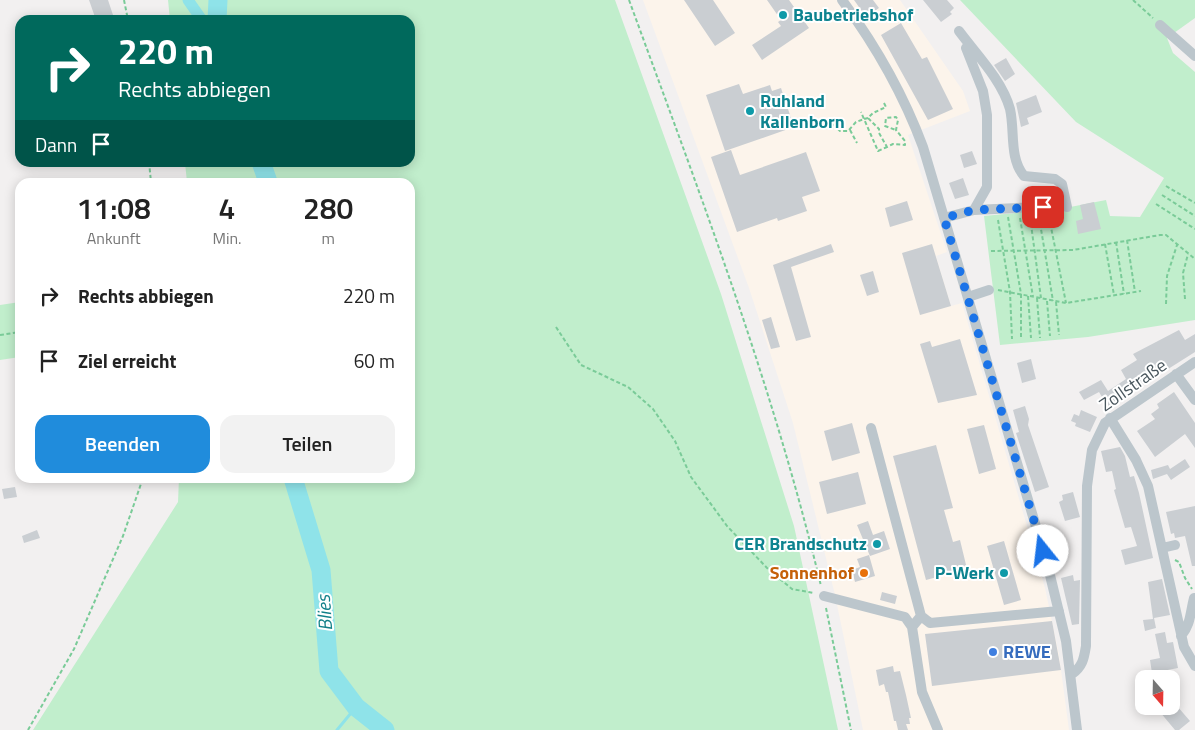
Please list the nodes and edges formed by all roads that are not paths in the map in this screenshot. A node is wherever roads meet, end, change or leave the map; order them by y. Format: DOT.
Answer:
graph roads {
  1 [pos="842,0"];
  2 [pos="1160,25"];
  3 [pos="1195,56"];
  4 [pos="974,210"];
  5 [pos="944,218"];
  6 [pos="991,290"];
  7 [pos="968,297"];
  8 [pos="1195,362"];
  9 [pos="1176,374"];
  10 [pos="1195,400"];
  11 [pos="1110,418"];
  12 [pos="872,428"];
  13 [pos="1175,545"];
  14 [pos="1162,548"];
  15 [pos="824,596"];
  16 [pos="1194,598"];
  17 [pos="1059,611"];
  18 [pos="921,616"];
  19 [pos="912,627"];
  20 [pos="1181,636"];
  21 [pos="1195,666"];
  22 [pos="1072,674"];
  23 [pos="938,730"];
  24 [pos="1077,730"];
  1 -- 5 [label="street"];
  2 -- 3 [label="street"];
  4 -- 4 [label="street"];
  4 -- 5 [label="street"];
  5 -- 7 [label="street"];
  6 -- 7 [label="street"];
  7 -- 17 [label="street"];
  8 -- 9 [label="street, Zollstraße"];
  9 -- 10 [label="street"];
  9 -- 11 [label="street, Zollstraße"];
  11 -- 14 [label="street"];
  11 -- 22 [label="street, Zollstraße"];
  12 -- 18 [label="street"];
  13 -- 14 [label="street"];
  14 -- 20 [label="street"];
  15 -- 19 [label="street"];
  16 -- 20 [label="street"];
  17 -- 18 [label="street"];
  17 -- 22 [label="street"];
  18 -- 19 [label="street"];
  19 -- 23 [label="street"];
  20 -- 21 [label="street"];
  22 -- 24 [label="street"];
}
